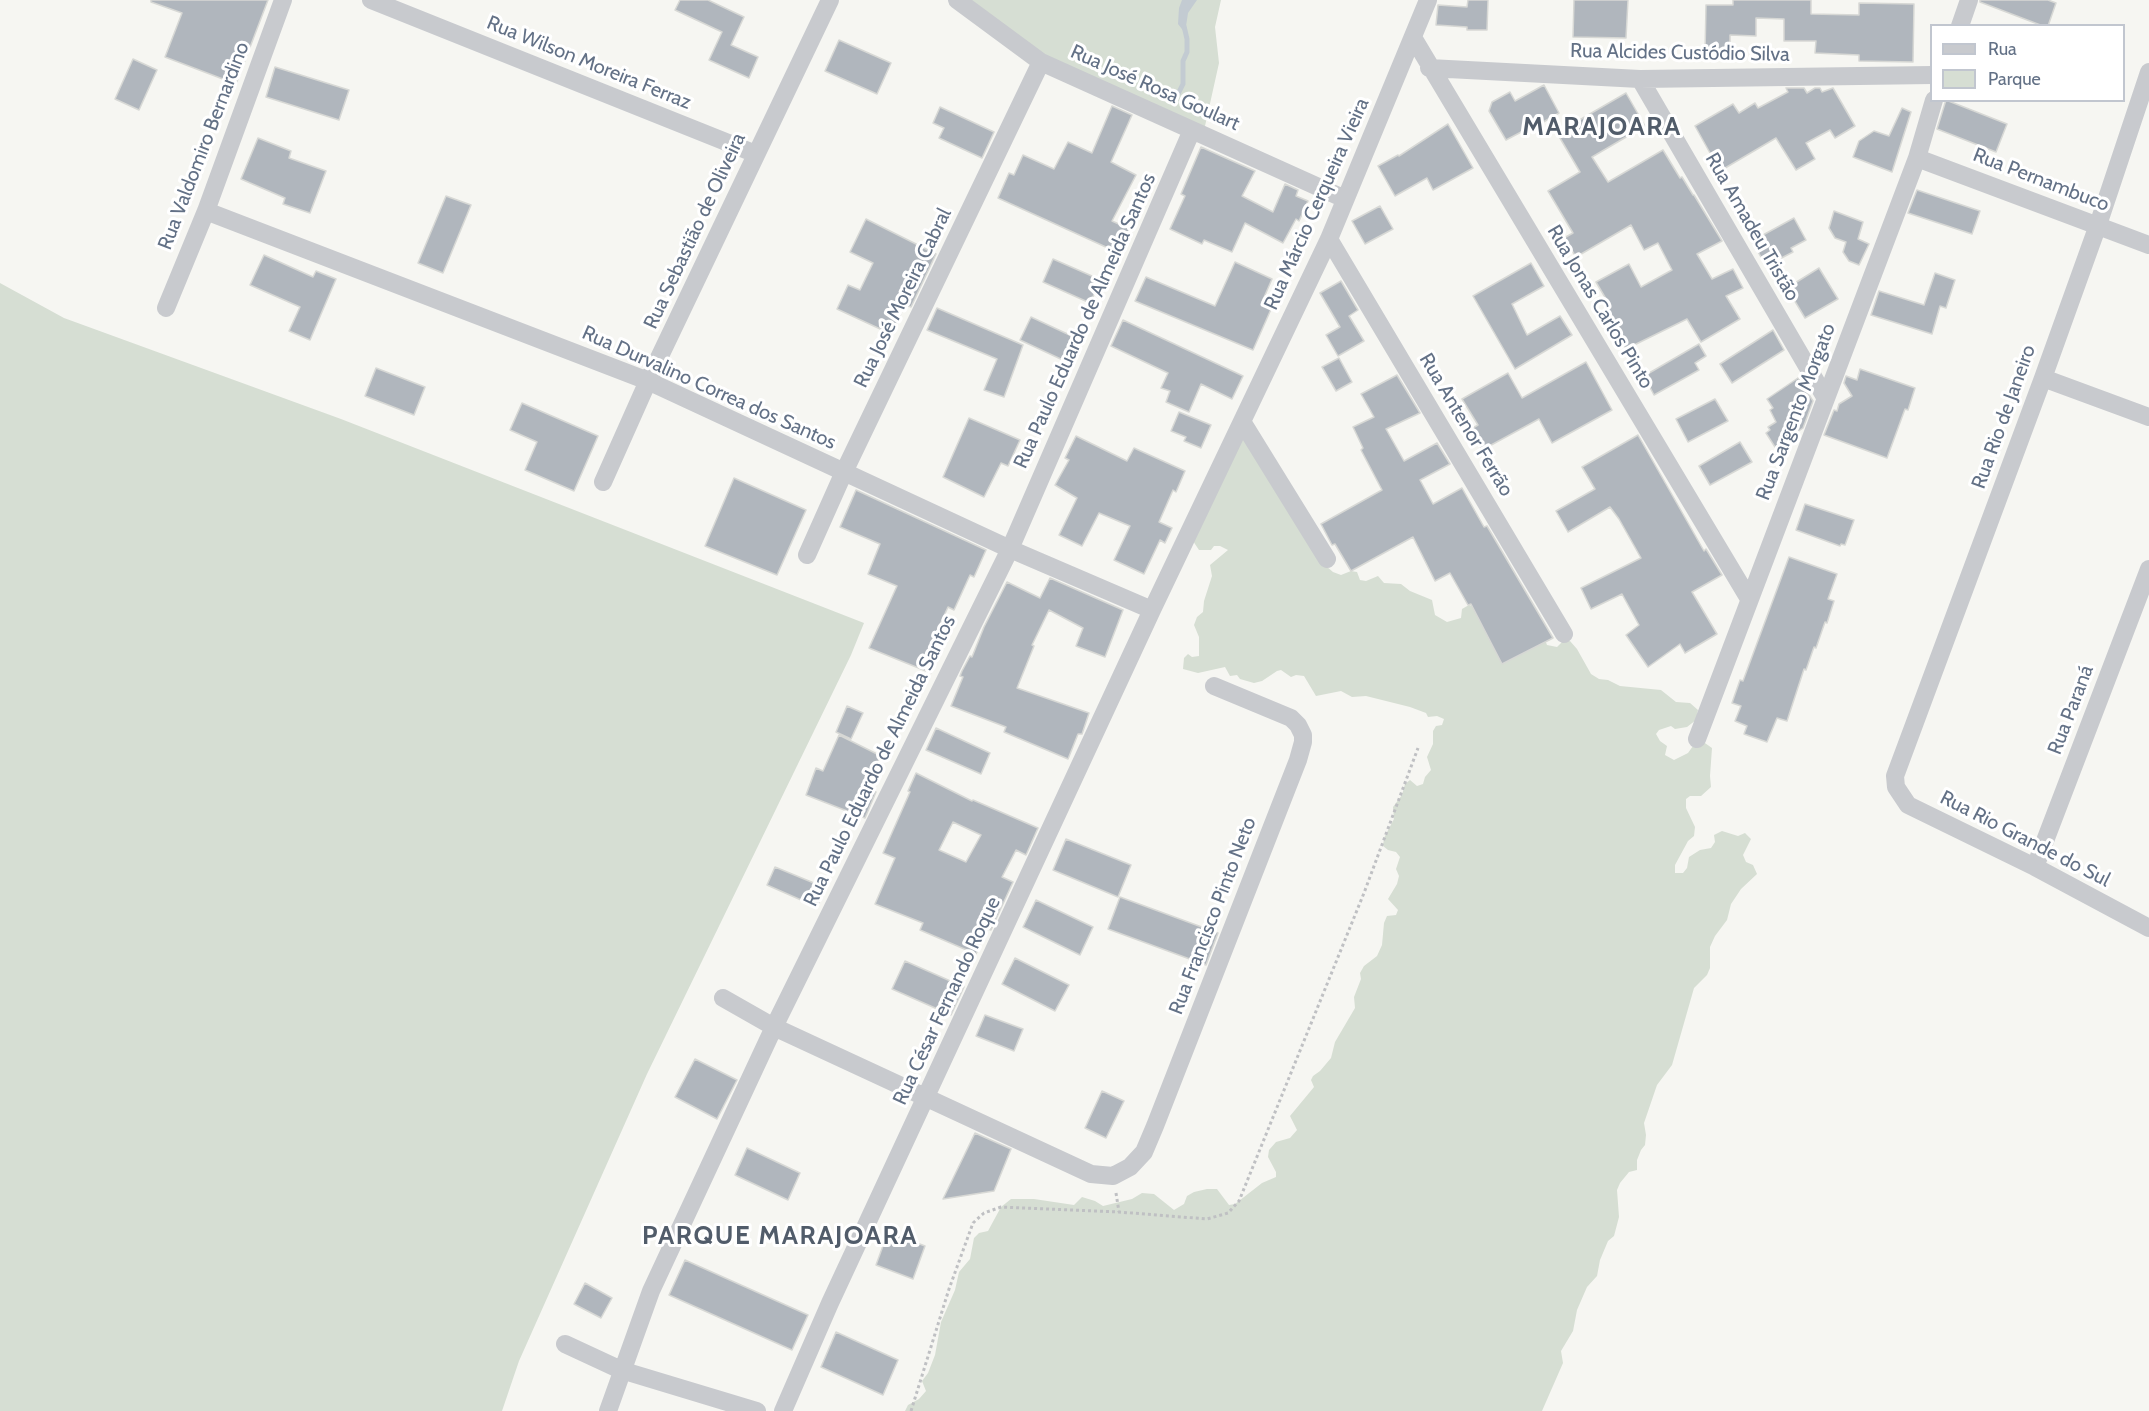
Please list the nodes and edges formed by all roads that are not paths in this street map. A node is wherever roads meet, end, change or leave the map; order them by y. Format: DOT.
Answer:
graph roads {
  1 [pos="283,0"];
  2 [pos="371,0"];
  3 [pos="830,0"];
  4 [pos="957,0"];
  5 [pos="1428,0"];
  6 [pos="1969,0"];
  7 [pos="1961,24"];
  8 [pos="1413,39"];
  9 [pos="1041,62"];
  10 [pos="1429,68"];
  11 [pos="2149,72"];
  12 [pos="1930,75"];
  13 [pos="1640,79"];
  14 [pos="1933,102"];
  15 [pos="1192,130"];
  16 [pos="756,154"];
  17 [pos="1917,158"];
  18 [pos="1345,199"];
  19 [pos="206,212"];
  20 [pos="2098,225"];
  21 [pos="1329,239"];
  22 [pos="2149,245"];
  23 [pos="166,308"];
  24 [pos="2043,378"];
  25 [pos="648,381"];
  26 [pos="1825,397"];
  27 [pos="2149,417"];
  28 [pos="1243,423"];
  29 [pos="844,472"];
  30 [pos="603,482"];
  31 [pos="1010,549"];
  32 [pos="807,555"];
  33 [pos="1327,559"];
  34 [pos="2149,569"];
  35 [pos="1749,599"];
  36 [pos="1152,610"];
  37 [pos="1564,634"];
  38 [pos="1214,686"];
  39 [pos="1697,739"];
  40 [pos="1895,776"];
  41 [pos="2035,867"];
  42 [pos="2149,928"];
  43 [pos="723,998"];
  44 [pos="774,1027"];
  45 [pos="927,1097"];
  46 [pos="564,1344"];
  47 [pos="621,1370"];
  48 [pos="608,1411"];
  49 [pos="757,1411"];
  50 [pos="783,1411"];
  1 -- 19 [label="street, Rua Valdomiro Bernardino"];
  2 -- 16 [label="street, Rua Wilson Moreira Ferraz"];
  3 -- 16 [label="street, Rua Sebastião de Oliveira"];
  4 -- 9 [label="street, Rua José Rosa Goulart"];
  5 -- 8 [label="street, Rua Márcio Cerqueira Vieira"];
  6 -- 7 [label="street"];
  8 -- 10 [label="street, Rua Jonas Carlos Pinto"];
  8 -- 18 [label="street, Rua Márcio Cerqueira Vieira"];
  9 -- 15 [label="street, Rua José Rosa Goulart"];
  9 -- 29 [label="street, Rua José Moreira Cabral"];
  10 -- 13 [label="street, Rua Alcides Custódio Silva"];
  10 -- 35 [label="street, Rua Jonas Carlos Pinto"];
  11 -- 20 [label="street, Rua Rio de Janeiro"];
  12 -- 13 [label="street, Rua Alcides Custódio Silva"];
  13 -- 26 [label="street, Rua Amadeu Tristão"];
  14 -- 17 [label="street, Rua Sargento Morgato"];
  15 -- 18 [label="street, Rua José Rosa Goulart"];
  15 -- 31 [label="street, Rua Paulo Eduardo de Almeida Santos"];
  16 -- 25 [label="street, Rua Sebastião de Oliveira"];
  17 -- 20 [label="street, Rua Pernambuco"];
  17 -- 26 [label="street, Rua Sargento Morgato"];
  18 -- 21 [label="street, Rua Márcio Cerqueira Vieira"];
  19 -- 23 [label="street, Rua Valdomiro Bernardino"];
  19 -- 25 [label="street, Rua Durvalino Correa dos Santos"];
  20 -- 22 [label="street, Rua Pernambuco"];
  20 -- 24 [label="street, Rua Rio de Janeiro"];
  21 -- 28 [label="street, Rua Márcio Cerqueira Vieira"];
  21 -- 37 [label="street, Rua Antenor Ferrão"];
  24 -- 27 [label="street"];
  24 -- 40 [label="street, Rua Rio de Janeiro"];
  25 -- 29 [label="street, Rua Durvalino Correa dos Santos"];
  25 -- 30 [label="street, Rua Sebastião de Oliveira"];
  26 -- 35 [label="street, Rua Sargento Morgato"];
  28 -- 33 [label="street"];
  28 -- 36 [label="street, Rua Márcio Cerqueira Vieira"];
  29 -- 31 [label="street, Rua Durvalino Correa dos Santos"];
  29 -- 32 [label="street, Rua José Moreira Cabral"];
  31 -- 36 [label="street, Rua Durvalino Correa dos Santos"];
  31 -- 44 [label="street, Rua Paulo Eduardo de Almeida Santos"];
  34 -- 41 [label="street, Rua Paraná"];
  35 -- 39 [label="street, Rua Sargento Morgato"];
  36 -- 45 [label="street, Rua César Fernando Roque"];
  38 -- 45 [label="street, Rua Francisco Pinto Neto"];
  40 -- 41 [label="street, Rua Rio Grande do Sul"];
  41 -- 42 [label="street, Rua Rio Grande do Sul"];
  43 -- 44 [label="street"];
  44 -- 45 [label="street"];
  44 -- 47 [label="street, Rua Paulo Eduardo de Almeida Santos"];
  45 -- 50 [label="street, Rua César Fernando Roque"];
  46 -- 47 [label="street"];
  47 -- 48 [label="street, Rua Paulo Eduardo de Almeida Santos"];
  47 -- 49 [label="street"];
}
